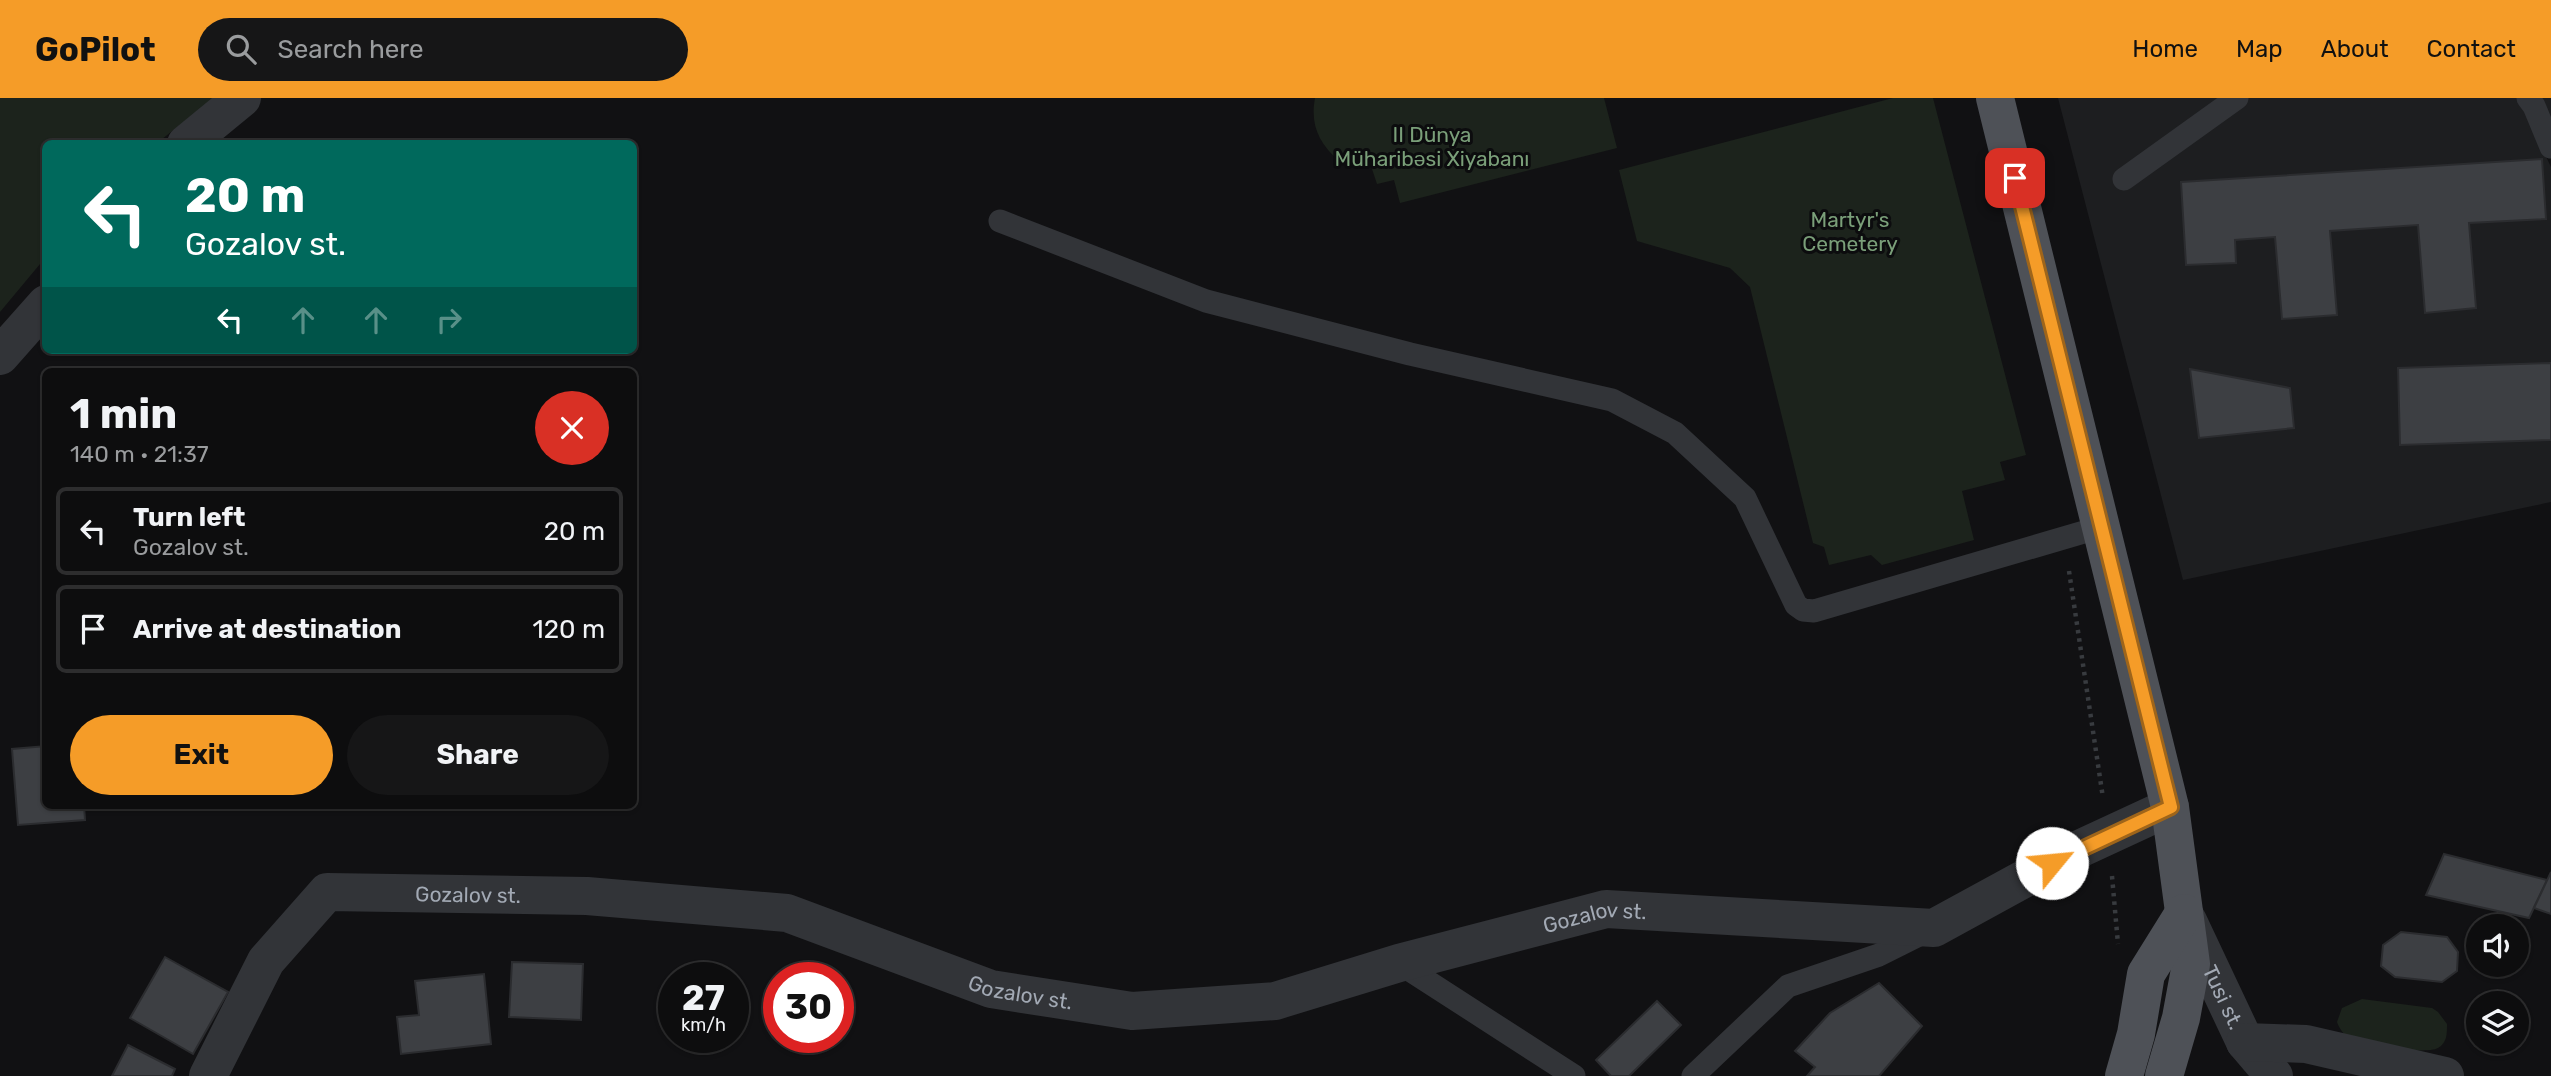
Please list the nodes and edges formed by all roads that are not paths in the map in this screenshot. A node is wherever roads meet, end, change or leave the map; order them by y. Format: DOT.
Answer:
graph roads {
  1 [pos="242,98"];
  2 [pos="1995,98"];
  3 [pos="2237,98"];
  4 [pos="2528,98"];
  5 [pos="191,140"];
  6 [pos="2551,146"];
  7 [pos="2124,178"];
  8 [pos="1000,221"];
  9 [pos="42,309"];
  10 [pos="0,356"];
  11 [pos="2101,527"];
  12 [pos="2171,807"];
  13 [pos="2184,913"];
  14 [pos="1934,928"];
  15 [pos="1399,963"];
  16 [pos="2245,1042"];
  17 [pos="208,1076"];
  18 [pos="1574,1076"];
  19 [pos="1693,1076"];
  20 [pos="2124,1076"];
  21 [pos="2164,1076"];
  22 [pos="2274,1076"];
  23 [pos="2445,1076"];
  1 -- 5 [label="street"];
  2 -- 11 [label="main road"];
  3 -- 7 [label="lane"];
  4 -- 6 [label="lane"];
  8 -- 11 [label="lane"];
  9 -- 10 [label="street"];
  11 -- 12 [label="main road"];
  12 -- 13 [label="main road"];
  12 -- 14 [label="street"];
  13 -- 16 [label="street, Tusi st."];
  13 -- 20 [label="main road"];
  13 -- 21 [label="main road"];
  14 -- 15 [label="street, Gozalov st."];
  14 -- 19 [label="lane"];
  15 -- 17 [label="street, Gozalov st."];
  15 -- 18 [label="lane"];
  16 -- 22 [label="street, Tusi st."];
  16 -- 23 [label="street"];
}
